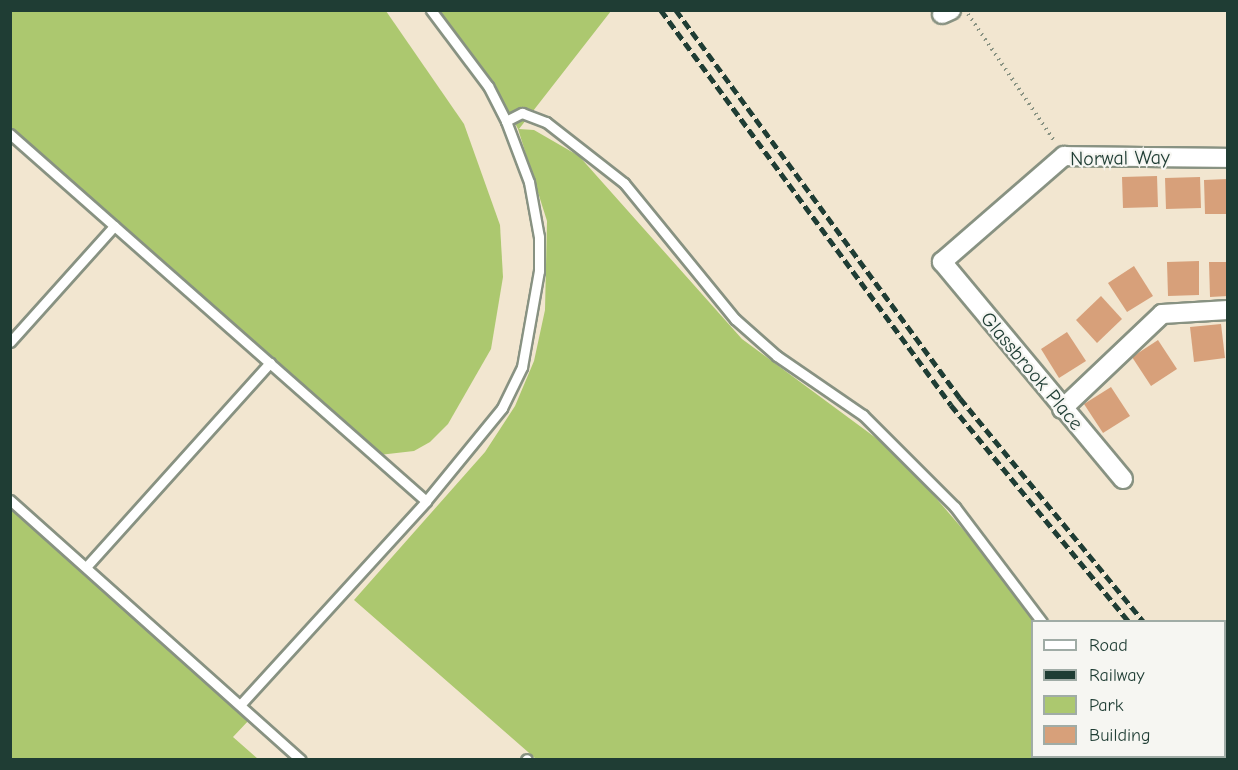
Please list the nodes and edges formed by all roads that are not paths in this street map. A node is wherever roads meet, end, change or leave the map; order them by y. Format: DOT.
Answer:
graph roads {
  1 [pos="431,10"];
  2 [pos="506,121"];
  3 [pos="10,134"];
  4 [pos="1227,158"];
  5 [pos="114,226"];
  6 [pos="942,262"];
  7 [pos="1227,310"];
  8 [pos="10,342"];
  9 [pos="270,363"];
  10 [pos="1062,409"];
  11 [pos="1123,480"];
  12 [pos="10,500"];
  13 [pos="426,501"];
  14 [pos="86,567"];
  15 [pos="1041,620"];
  16 [pos="240,705"];
  17 [pos="301,759"];
  1 -- 2 [label="lane"];
  2 -- 13 [label="lane"];
  2 -- 15 [label="lane"];
  3 -- 5 [label="lane"];
  4 -- 6 [label="street, Norwal Way"];
  5 -- 8 [label="lane"];
  5 -- 9 [label="lane"];
  6 -- 10 [label="street, Glassbrook Place"];
  7 -- 10 [label="street"];
  9 -- 13 [label="lane"];
  9 -- 14 [label="lane"];
  10 -- 11 [label="street, Glassbrook Place"];
  12 -- 14 [label="lane"];
  13 -- 16 [label="lane"];
  14 -- 16 [label="lane"];
  16 -- 17 [label="lane"];
}
